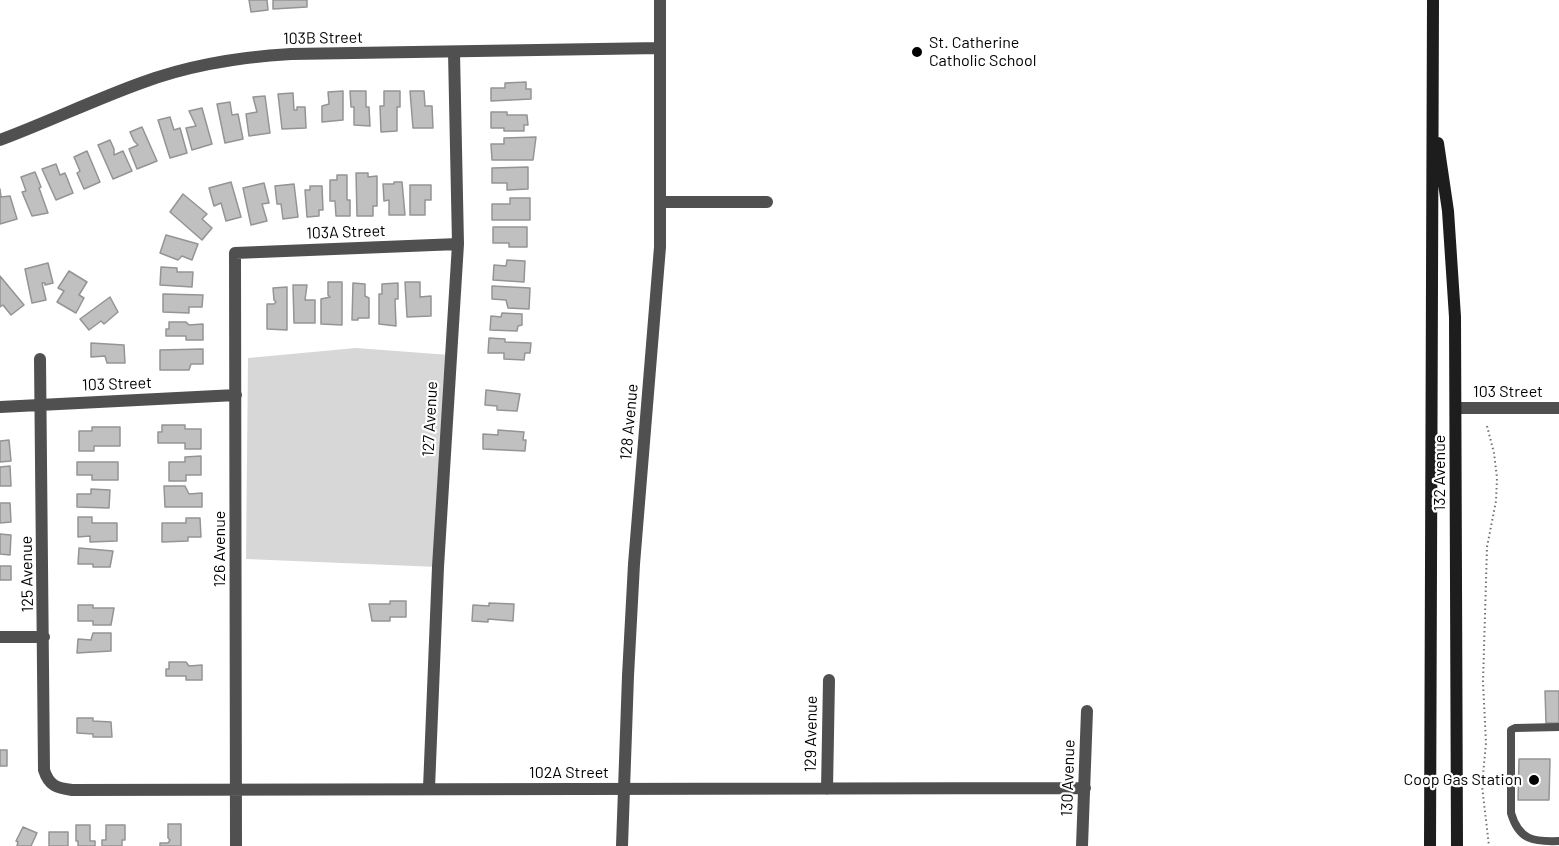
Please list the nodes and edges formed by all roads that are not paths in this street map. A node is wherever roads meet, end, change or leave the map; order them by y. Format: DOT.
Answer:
graph roads {
  1 [pos="660,0"];
  2 [pos="1433,0"];
  3 [pos="660,48"];
  4 [pos="454,52"];
  5 [pos="1432,100"];
  6 [pos="0,140"];
  7 [pos="660,202"];
  8 [pos="767,202"];
  9 [pos="458,244"];
  10 [pos="235,252"];
  11 [pos="40,358"];
  12 [pos="236,395"];
  13 [pos="40,404"];
  14 [pos="0,406"];
  15 [pos="1456,408"];
  16 [pos="1559,408"];
  17 [pos="0,637"];
  18 [pos="44,637"];
  19 [pos="829,680"];
  20 [pos="1087,711"];
  21 [pos="1559,727"];
  22 [pos="53,786"];
  23 [pos="429,788"];
  24 [pos="1085,788"];
  25 [pos="827,789"];
  26 [pos="236,790"];
  27 [pos="624,790"];
  28 [pos="1559,841"];
  29 [pos="236,846"];
  30 [pos="622,846"];
  31 [pos="1082,846"];
  32 [pos="1430,846"];
  33 [pos="1457,846"];
  1 -- 3 [label="street, 128 Avenue"];
  2 -- 5 [label="main road, 132 Avenue"];
  3 -- 4 [label="street, 103B Street"];
  3 -- 7 [label="street, 128 Avenue"];
  4 -- 6 [label="street, 103B Street"];
  4 -- 9 [label="street, 127 Avenue"];
  5 -- 15 [label="main road, 132 Avenue"];
  5 -- 32 [label="main road, 132 Avenue"];
  7 -- 8 [label="street"];
  7 -- 27 [label="street, 128 Avenue"];
  9 -- 10 [label="street, 103A Street"];
  9 -- 23 [label="street, 127 Avenue"];
  10 -- 12 [label="street, 126 Avenue"];
  11 -- 13 [label="street, 125 Avenue"];
  12 -- 13 [label="street, 103 Street"];
  12 -- 26 [label="street, 126 Avenue"];
  13 -- 14 [label="street, 103 Street"];
  13 -- 18 [label="street, 125 Avenue"];
  15 -- 16 [label="street, 103 Street"];
  15 -- 33 [label="main road, 132 Avenue"];
  17 -- 18 [label="street"];
  18 -- 22 [label="street, 125 Avenue"];
  19 -- 25 [label="street, 129 Avenue"];
  20 -- 24 [label="street, 130 Avenue"];
  21 -- 28 [label="lane"];
  22 -- 26 [label="street, 102A Street"];
  23 -- 26 [label="street, 102A Street"];
  23 -- 27 [label="street, 102A Street"];
  24 -- 25 [label="street, 102A Street"];
  24 -- 31 [label="street, 130 Avenue"];
  25 -- 27 [label="street, 102A Street"];
  26 -- 29 [label="street, 126 Avenue"];
  27 -- 30 [label="street, 128 Avenue"];
}
